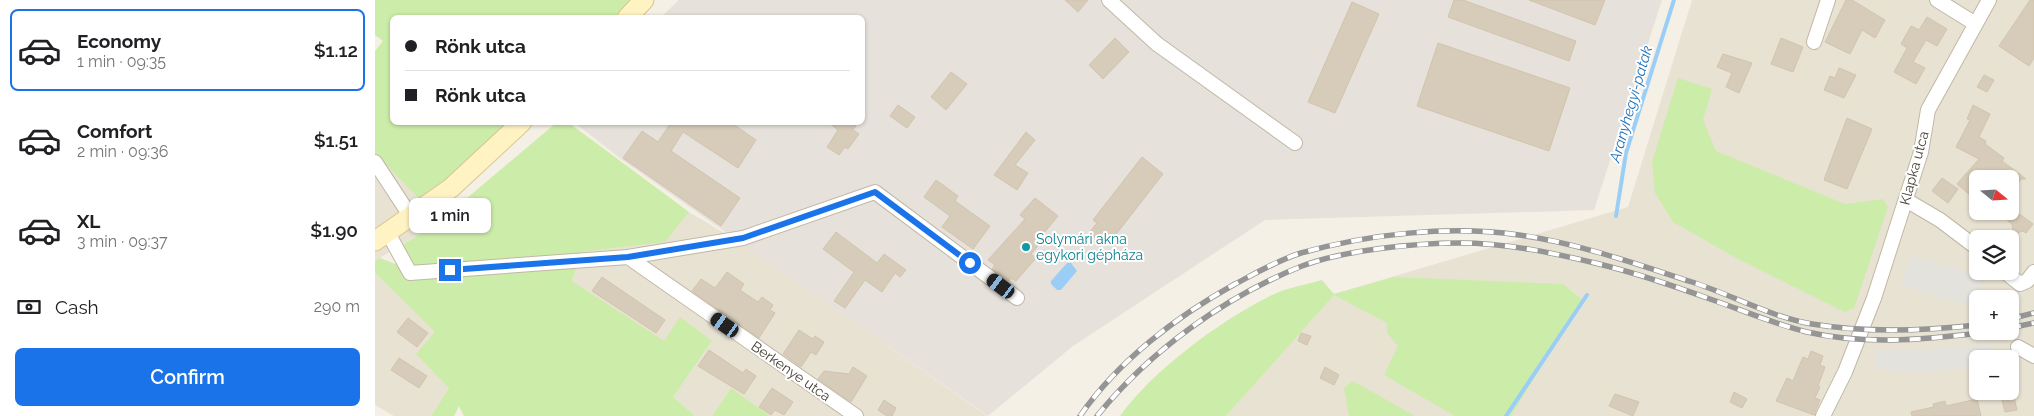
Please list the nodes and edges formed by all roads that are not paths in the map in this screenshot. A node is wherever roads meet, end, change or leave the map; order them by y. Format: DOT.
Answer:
graph roads {
  1 [pos="644,0"];
  2 [pos="1109,0"];
  3 [pos="1828,0"];
  4 [pos="1937,0"];
  5 [pos="1989,0"];
  6 [pos="630,15"];
  7 [pos="1974,22"];
  8 [pos="1814,42"];
  9 [pos="518,125"];
  10 [pos="1295,143"];
  11 [pos="375,162"];
  12 [pos="1906,200"];
  13 [pos="411,218"];
  14 [pos="381,237"];
  15 [pos="1969,242"];
  16 [pos="628,257"];
  17 [pos="2034,272"];
  18 [pos="2015,280"];
  19 [pos="1017,298"];
  20 [pos="2018,347"];
  21 [pos="2034,356"];
  22 [pos="856,416"];
  23 [pos="1823,416"];
  1 -- 6 [label="main road"];
  2 -- 10 [label="street"];
  3 -- 8 [label="street"];
  4 -- 7 [label="street"];
  5 -- 7 [label="street, Klapka utca"];
  7 -- 12 [label="street, Klapka utca"];
  9 -- 13 [label="main road"];
  11 -- 13 [label="street"];
  12 -- 15 [label="street"];
  12 -- 23 [label="street, Klapka utca"];
  13 -- 14 [label="main road"];
  14 -- 16 [label="street"];
  16 -- 19 [label="street"];
  16 -- 22 [label="street, Berkenye utca"];
  17 -- 18 [label="street"];
  20 -- 21 [label="street"];
}
